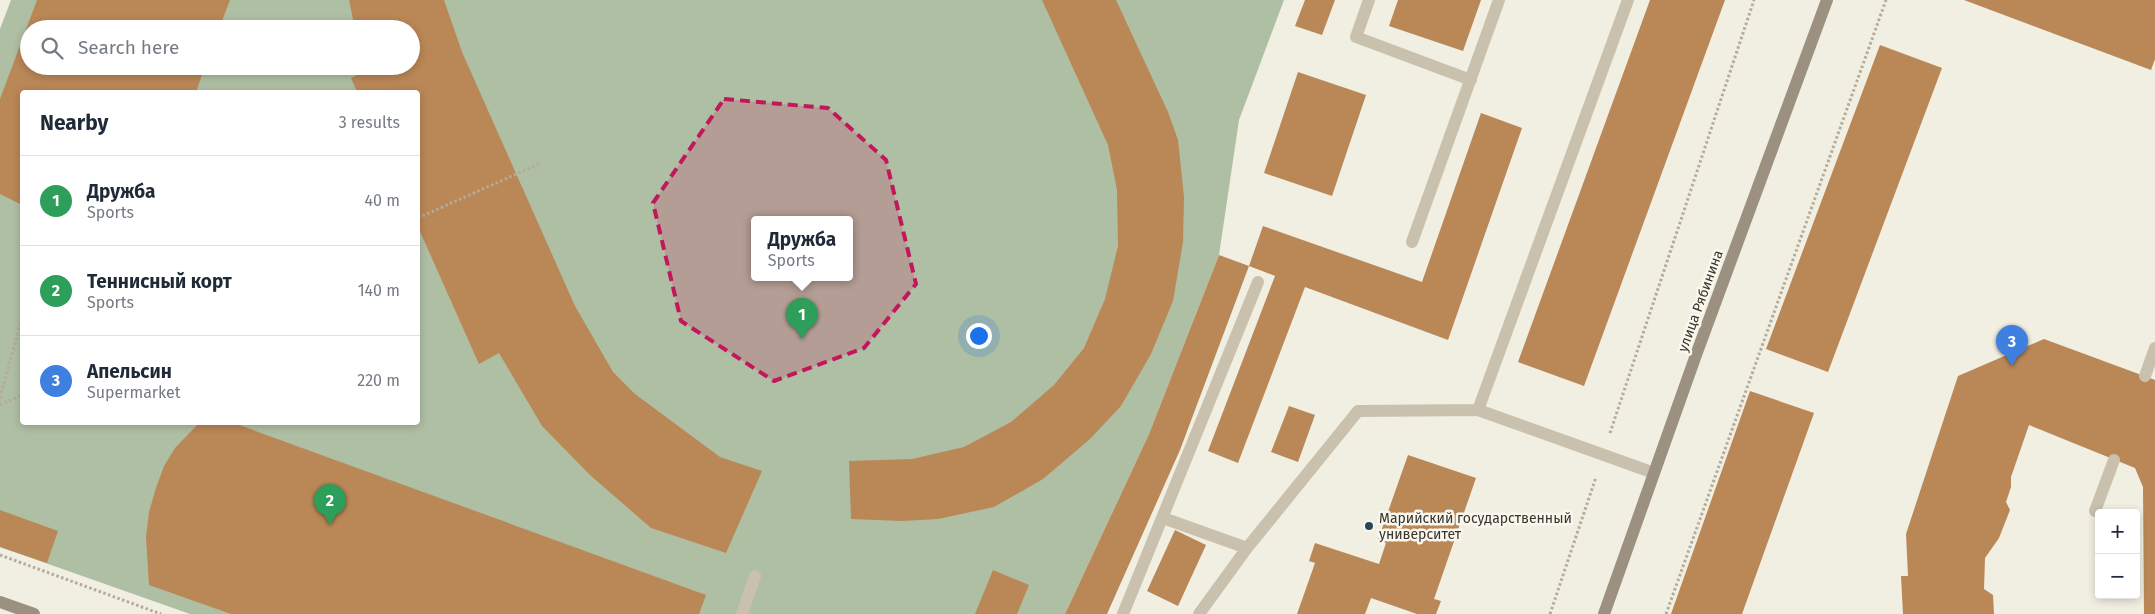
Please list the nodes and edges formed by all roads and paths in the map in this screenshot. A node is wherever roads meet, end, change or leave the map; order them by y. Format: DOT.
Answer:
graph roads {
  1 [pos="1369,0"];
  2 [pos="1499,0"];
  3 [pos="1628,0"];
  4 [pos="1754,0"];
  5 [pos="1827,0"];
  6 [pos="1886,0"];
  7 [pos="1470,80"];
  8 [pos="541,163"];
  9 [pos="420,217"];
  10 [pos="1412,242"];
  11 [pos="1258,282"];
  12 [pos="20,324"];
  13 [pos="2155,348"];
  14 [pos="2145,376"];
  15 [pos="20,396"];
  16 [pos="0,398"];
  17 [pos="0,405"];
  18 [pos="1478,410"];
  19 [pos="1604,454"];
  20 [pos="2114,460"];
  21 [pos="1654,473"];
  22 [pos="2096,509"];
  23 [pos="1163,518"];
  24 [pos="1247,548"];
  25 [pos="0,555"];
  26 [pos="755,576"];
  27 [pos="0,602"];
  28 [pos="34,614"];
  29 [pos="162,614"];
  30 [pos="742,614"];
  31 [pos="1124,614"];
  32 [pos="1199,614"];
  33 [pos="1550,614"];
  34 [pos="1604,614"];
  35 [pos="1666,614"];
  1 -- 7 [label="lane"];
  2 -- 7 [label="lane"];
  3 -- 18 [label="lane"];
  4 -- 19 [label="path"];
  5 -- 21 [label="street, улица Рябинина"];
  6 -- 35 [label="path"];
  7 -- 10 [label="lane"];
  8 -- 9 [label="path"];
  11 -- 23 [label="lane"];
  12 -- 16 [label="path"];
  13 -- 14 [label="lane"];
  15 -- 17 [label="path"];
  18 -- 19 [label="lane"];
  18 -- 24 [label="lane"];
  19 -- 21 [label="lane"];
  19 -- 33 [label="path"];
  20 -- 22 [label="lane"];
  21 -- 34 [label="street, улица Рябинина"];
  23 -- 24 [label="lane"];
  23 -- 31 [label="lane"];
  24 -- 32 [label="lane"];
  25 -- 29 [label="path"];
  26 -- 30 [label="lane"];
  27 -- 28 [label="street"];
}
